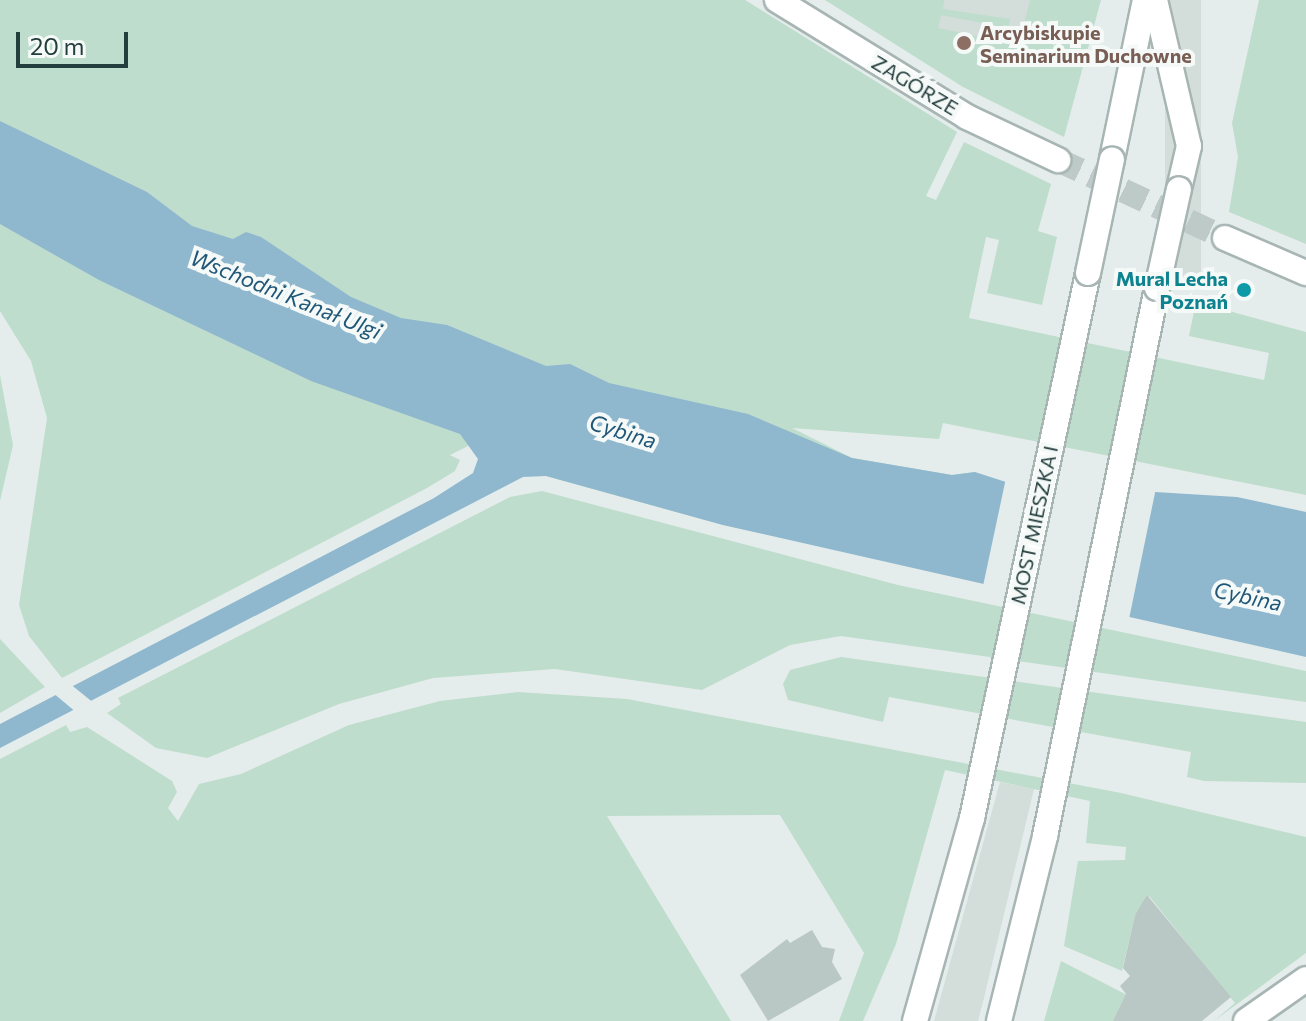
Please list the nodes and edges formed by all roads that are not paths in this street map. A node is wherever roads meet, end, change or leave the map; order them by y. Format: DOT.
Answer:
graph roads {
  1 [pos="777,0"];
  2 [pos="1145,0"];
  3 [pos="1155,0"];
  4 [pos="1058,160"];
  5 [pos="1225,238"];
  6 [pos="1306,273"];
  7 [pos="1306,979"];
  8 [pos="915,1021"];
  9 [pos="999,1021"];
  10 [pos="1246,1021"];
  1 -- 4 [label="street, ZAGÓRZE"];
  2 -- 8 [label="street, MOST MIESZKA I, bridge"];
  3 -- 9 [label="street, bridge"];
  5 -- 6 [label="street"];
  7 -- 10 [label="street"];
}
